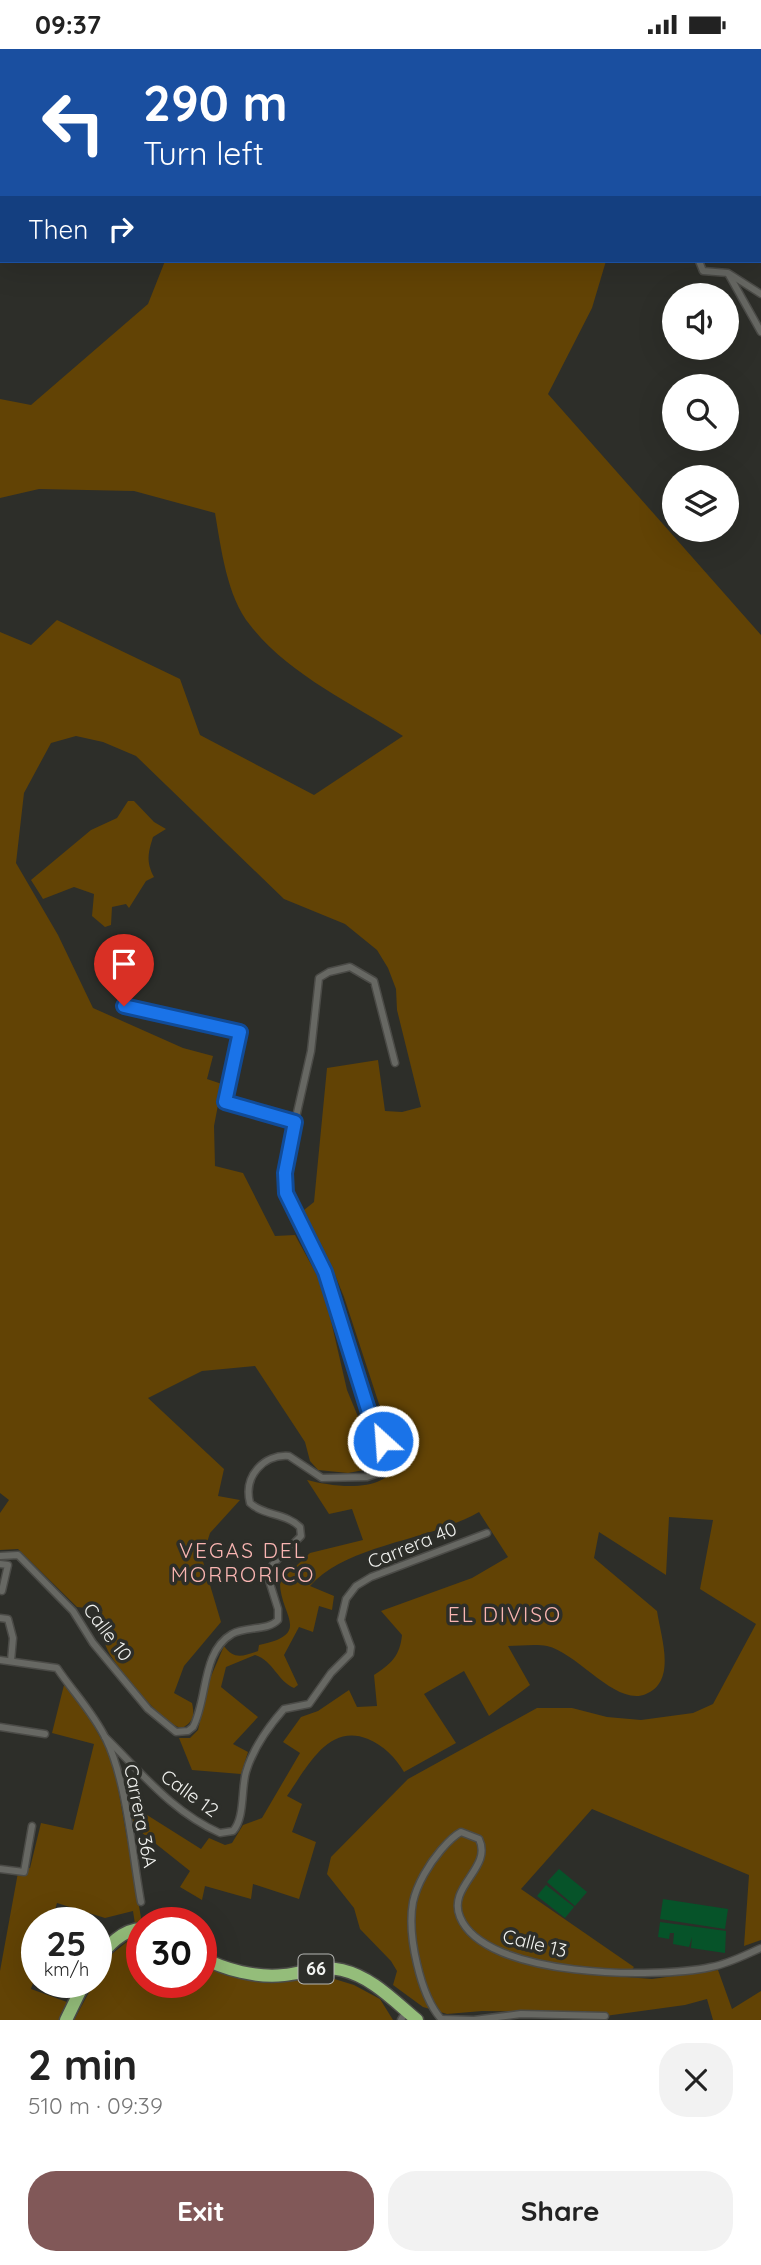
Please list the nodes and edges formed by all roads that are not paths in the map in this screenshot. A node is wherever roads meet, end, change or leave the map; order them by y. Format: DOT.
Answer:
graph roads {
  1 [pos="700,263"];
  2 [pos="728,273"];
  3 [pos="761,294"];
  4 [pos="761,332"];
  5 [pos="124,1006"];
  6 [pos="395,1063"];
  7 [pos="295,1122"];
  8 [pos="487,1533"];
  9 [pos="0,1556"];
  10 [pos="4,1565"];
  11 [pos="2,1591"];
  12 [pos="4,1619"];
  13 [pos="0,1660"];
  14 [pos="11,1661"];
  15 [pos="0,1727"];
  16 [pos="45,1734"];
  17 [pos="105,1737"];
  18 [pos="32,1826"];
  19 [pos="233,1831"];
  20 [pos="0,1869"];
  21 [pos="141,1902"];
  22 [pos="126,1933"];
  23 [pos="112,1944"];
  24 [pos="761,1948"];
  25 [pos="217,1963"];
  26 [pos="77,1998"];
  27 [pos="404,2015"];
  28 [pos="606,2016"];
  29 [pos="441,2019"];
  30 [pos="66,2020"];
  31 [pos="417,2020"];
  1 -- 2 [label="street"];
  2 -- 3 [label="street"];
  2 -- 4 [label="street"];
  5 -- 7 [label="street"];
  6 -- 7 [label="street"];
  7 -- 9 [label="street, Calle 10"];
  8 -- 19 [label="street, Carrera 40"];
  10 -- 11 [label="street"];
  12 -- 14 [label="street"];
  13 -- 14 [label="street"];
  14 -- 17 [label="street, Carrera 36A"];
  15 -- 16 [label="street"];
  17 -- 19 [label="street, Calle 12"];
  17 -- 21 [label="street, Carrera 36A"];
  18 -- 20 [label="street"];
  22 -- 23 [label="highway"];
  24 -- 29 [label="street, Calle 13"];
  25 -- 27 [label="highway, 66"];
  26 -- 30 [label="highway"];
  27 -- 31 [label="highway, 66"];
  28 -- 29 [label="street"];
}
